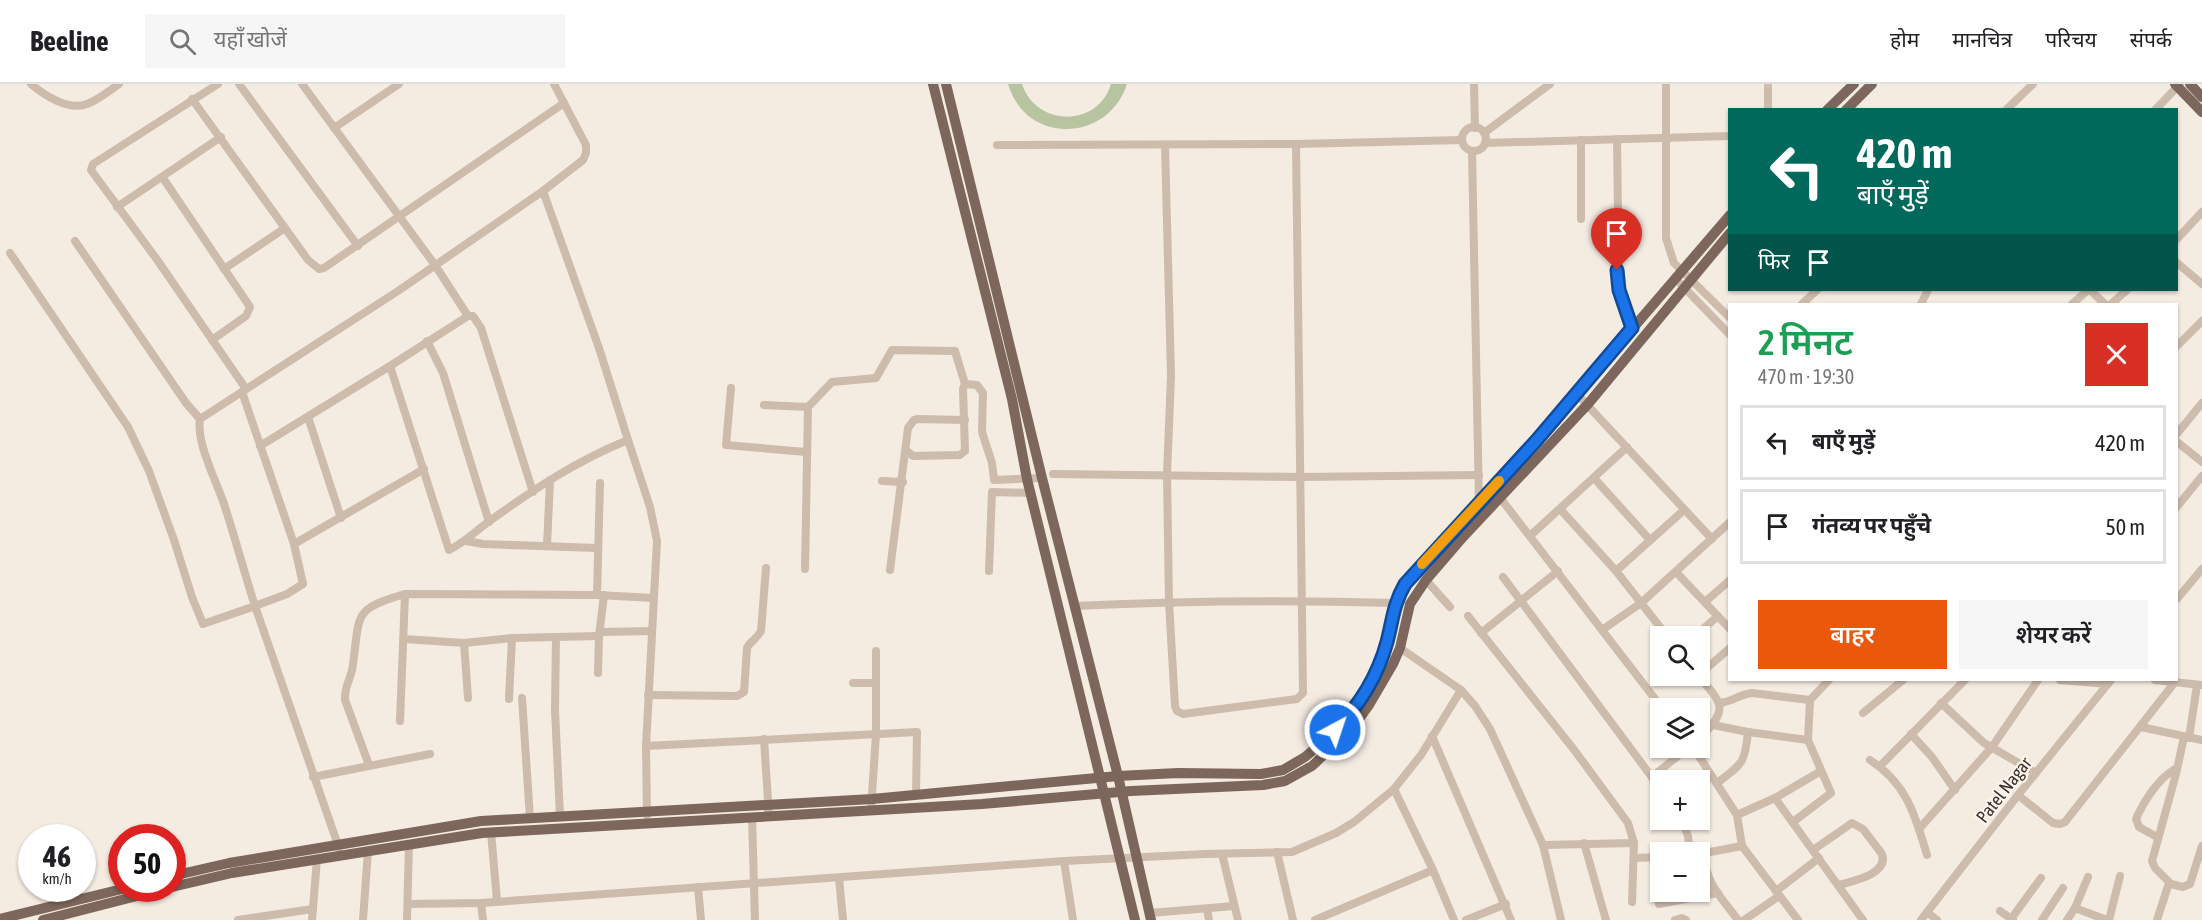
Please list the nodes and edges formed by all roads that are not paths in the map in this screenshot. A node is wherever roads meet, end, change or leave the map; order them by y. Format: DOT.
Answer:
graph roads {
  1 [pos="31,84"];
  2 [pos="119,84"];
  3 [pos="218,84"];
  4 [pos="239,84"];
  5 [pos="302,84"];
  6 [pos="399,84"];
  7 [pos="554,84"];
  8 [pos="933,84"];
  9 [pos="946,84"];
  10 [pos="1474,84"];
  11 [pos="1550,84"];
  12 [pos="1666,84"];
  13 [pos="1768,84"];
  14 [pos="1854,84"];
  15 [pos="1872,84"];
  16 [pos="2033,84"];
  17 [pos="2190,84"];
  18 [pos="2177,85"];
  19 [pos="2202,97"];
  20 [pos="192,99"];
  21 [pos="564,103"];
  22 [pos="1768,108"];
  23 [pos="1829,108"];
  24 [pos="1848,108"];
  25 [pos="2008,108"];
  26 [pos="2157,108"];
  27 [pos="2202,112"];
  28 [pos="334,128"];
  29 [pos="1475,128"];
  30 [pos="1484,133"];
  31 [pos="1728,136"];
  32 [pos="221,137"];
  33 [pos="1666,137"];
  34 [pos="1617,139"];
  35 [pos="1462,140"];
  36 [pos="1581,140"];
  37 [pos="1485,143"];
  38 [pos="1296,144"];
  39 [pos="996,145"];
  40 [pos="1165,145"];
  41 [pos="1472,151"];
  42 [pos="163,178"];
  43 [pos="543,191"];
  44 [pos="117,207"];
  45 [pos="2202,212"];
  46 [pos="1728,217"];
  47 [pos="400,218"];
  48 [pos="1581,219"];
  49 [pos="285,228"];
  50 [pos="1728,235"];
  51 [pos="2178,238"];
  52 [pos="75,241"];
  53 [pos="357,246"];
  54 [pos="10,253"];
  55 [pos="2178,264"];
  56 [pos="435,265"];
  57 [pos="224,269"];
  58 [pos="1680,274"];
  59 [pos="1692,278"];
  60 [pos="2202,284"];
  61 [pos="1685,287"];
  62 [pos="1816,291"];
  63 [pos="2088,291"];
  64 [pos="2090,291"];
  65 [pos="2126,291"];
  66 [pos="1803,303"];
  67 [pos="2073,303"];
  68 [pos="2104,303"];
  69 [pos="2112,303"];
  70 [pos="468,316"];
  71 [pos="1728,316"];
  72 [pos="2202,321"];
  73 [pos="1632,328"];
  74 [pos="1728,333"];
  75 [pos="212,340"];
  76 [pos="428,341"];
  77 [pos="2178,345"];
  78 [pos="390,366"];
  79 [pos="964,384"];
  80 [pos="731,388"];
  81 [pos="244,390"];
  82 [pos="1576,393"];
  83 [pos="2202,403"];
  84 [pos="1588,404"];
  85 [pos="764,405"];
  86 [pos="808,407"];
  87 [pos="308,417"];
  88 [pos="200,419"];
  89 [pos="965,420"];
  90 [pos="2178,433"];
  91 [pos="628,440"];
  92 [pos="2178,443"];
  93 [pos="260,446"];
  94 [pos="1627,447"];
  95 [pos="907,451"];
  96 [pos="806,452"];
  97 [pos="2202,462"];
  98 [pos="424,469"];
  99 [pos="1167,474"];
  100 [pos="1479,475"];
  101 [pos="1047,476"];
  102 [pos="2202,476"];
  103 [pos="1301,477"];
  104 [pos="1594,478"];
  105 [pos="1027,479"];
  106 [pos="550,480"];
  107 [pos="994,480"];
  108 [pos="882,481"];
  109 [pos="903,482"];
  110 [pos="600,483"];
  111 [pos="1493,489"];
  112 [pos="533,492"];
  113 [pos="992,492"];
  114 [pos="1030,493"];
  115 [pos="1501,498"];
  116 [pos="1479,504"];
  117 [pos="2178,506"];
  118 [pos="1561,510"];
  119 [pos="1684,510"];
  120 [pos="340,518"];
  121 [pos="489,522"];
  122 [pos="1728,524"];
  123 [pos="1531,535"];
  124 [pos="1712,539"];
  125 [pos="1650,540"];
  126 [pos="466,542"];
  127 [pos="294,544"];
  128 [pos="547,546"];
  129 [pos="597,548"];
  130 [pos="766,568"];
  131 [pos="805,569"];
  132 [pos="890,570"];
  133 [pos="2201,570"];
  134 [pos="1558,571"];
  135 [pos="1616,571"];
  136 [pos="989,572"];
  137 [pos="1676,572"];
  138 [pos="1503,577"];
  139 [pos="1426,580"];
  140 [pos="1728,582"];
  141 [pos="405,594"];
  142 [pos="600,595"];
  143 [pos="653,598"];
  144 [pos="2178,598"];
  145 [pos="1520,600"];
  146 [pos="1303,601"];
  147 [pos="1169,602"];
  148 [pos="1395,603"];
  149 [pos="1641,603"];
  150 [pos="1705,603"];
  151 [pos="255,606"];
  152 [pos="1074,606"];
  153 [pos="1450,607"];
  154 [pos="1468,616"];
  155 [pos="1718,616"];
  156 [pos="1658,626"];
  157 [pos="1706,626"];
  158 [pos="1728,627"];
  159 [pos="1389,629"];
  160 [pos="1602,630"];
  161 [pos="652,631"];
  162 [pos="1403,632"];
  163 [pos="1481,633"];
  164 [pos="599,634"];
  165 [pos="556,637"];
  166 [pos="512,638"];
  167 [pos="404,639"];
  168 [pos="464,643"];
  169 [pos="1400,648"];
  170 [pos="1728,650"];
  171 [pos="876,651"];
  172 [pos="1710,665"];
  173 [pos="598,673"];
  174 [pos="1828,681"];
  175 [pos="1902,681"];
  176 [pos="1964,681"];
  177 [pos="2037,681"];
  178 [pos="2084,681"];
  179 [pos="2165,681"];
  180 [pos="2109,682"];
  181 [pos="2175,682"];
  182 [pos="853,683"];
  183 [pos="876,683"];
  184 [pos="2199,685"];
  185 [pos="1707,686"];
  186 [pos="1461,690"];
  187 [pos="648,695"];
  188 [pos="468,698"];
  189 [pos="522,698"];
  190 [pos="1654,698"];
  191 [pos="509,699"];
  192 [pos="1810,700"];
  193 [pos="1941,703"];
  194 [pos="1719,704"];
  195 [pos="1863,713"];
  196 [pos="400,721"];
  197 [pos="1713,725"];
  198 [pos="2142,727"];
  199 [pos="1710,728"];
  200 [pos="1748,732"];
  201 [pos="876,734"];
  202 [pos="1911,734"];
  203 [pos="1432,736"];
  204 [pos="2186,738"];
  205 [pos="764,739"];
  206 [pos="1808,740"];
  207 [pos="2202,740"];
  208 [pos="646,746"];
  209 [pos="1992,747"];
  210 [pos="430,754"];
  211 [pos="1677,758"];
  212 [pos="1699,758"];
  213 [pos="1870,760"];
  214 [pos="1309,761"];
  215 [pos="369,765"];
  216 [pos="1880,766"];
  217 [pos="2177,768"];
  218 [pos="1661,770"];
  219 [pos="1821,771"];
  220 [pos="1650,772"];
  221 [pos="2036,773"];
  222 [pos="1118,776"];
  223 [pos="313,777"];
  224 [pos="1101,778"];
  225 [pos="1717,783"];
  226 [pos="1004,788"];
  227 [pos="1394,789"];
  228 [pos="1955,790"];
  229 [pos="1121,792"];
  230 [pos="1104,793"];
  231 [pos="916,795"];
  232 [pos="2018,795"];
  233 [pos="1775,798"];
  234 [pos="872,799"];
  235 [pos="1004,802"];
  236 [pos="769,810"];
  237 [pos="872,810"];
  238 [pos="1737,815"];
  239 [pos="560,816"];
  240 [pos="647,817"];
  241 [pos="752,817"];
  242 [pos="530,818"];
  243 [pos="1793,822"];
  244 [pos="1919,829"];
  245 [pos="491,832"];
  246 [pos="2157,837"];
  247 [pos="1584,843"];
  248 [pos="1634,843"];
  249 [pos="409,844"];
  250 [pos="1543,845"];
  251 [pos="1742,846"];
  252 [pos="2202,846"];
  253 [pos="339,850"];
  254 [pos="1813,850"];
  255 [pos="368,851"];
  256 [pos="1277,852"];
  257 [pos="1710,852"];
  258 [pos="1222,854"];
  259 [pos="1927,855"];
  260 [pos="1136,857"];
  261 [pos="1650,857"];
  262 [pos="1119,858"];
  263 [pos="1634,858"];
  264 [pos="1819,858"];
  265 [pos="317,859"];
  266 [pos="1064,861"];
  267 [pos="1433,870"];
  268 [pos="186,873"];
  269 [pos="2120,876"];
  270 [pos="2088,877"];
  271 [pos="839,878"];
  272 [pos="2041,878"];
  273 [pos="1710,881"];
  274 [pos="754,883"];
  275 [pos="186,884"];
  276 [pos="2171,884"];
  277 [pos="1839,885"];
  278 [pos="698,887"];
  279 [pos="2063,888"];
  280 [pos="108,892"];
  281 [pos="1718,893"];
  282 [pos="1778,893"];
  283 [pos="497,901"];
  284 [pos="120,902"];
  285 [pos="1632,902"];
  286 [pos="481,903"];
  287 [pos="408,904"];
  288 [pos="1506,904"];
  289 [pos="1659,904"];
  290 [pos="1234,906"];
  291 [pos="2075,908"];
  292 [pos="313,909"];
  293 [pos="1207,909"];
  294 [pos="2000,910"];
  295 [pos="1927,912"];
  296 [pos="73,916"];
  297 [pos="1151,917"];
  298 [pos="0,919"];
  299 [pos="2012,919"];
  300 [pos="43,920"];
  301 [pos="238,920"];
  302 [pos="312,920"];
  303 [pos="363,920"];
  304 [pos="407,920"];
  305 [pos="483,920"];
  306 [pos="700,920"];
  307 [pos="755,920"];
  308 [pos="843,920"];
  309 [pos="1073,920"];
  310 [pos="1135,920"];
  311 [pos="1209,920"];
  312 [pos="1238,920"];
  313 [pos="1293,920"];
  314 [pos="1315,920"];
  315 [pos="1454,920"];
  316 [pos="1466,920"];
  317 [pos="1511,920"];
  318 [pos="1561,920"];
  319 [pos="1606,920"];
  320 [pos="1675,920"];
  321 [pos="1686,920"];
  322 [pos="1738,920"];
  323 [pos="1744,920"];
  324 [pos="1798,920"];
  325 [pos="1863,920"];
  326 [pos="1921,920"];
  327 [pos="1937,920"];
  328 [pos="2042,920"];
  329 [pos="2067,920"];
  330 [pos="2108,920"];
  331 [pos="2157,920"];
  1 -- 2 [label="street"];
  3 -- 20 [label="street"];
  4 -- 53 [label="street"];
  5 -- 28 [label="street"];
  6 -- 28 [label="street"];
  7 -- 21 [label="street"];
  8 -- 105 [label="main road"];
  9 -- 101 [label="main road"];
  10 -- 29 [label="street"];
  11 -- 30 [label="street"];
  12 -- 33 [label="street"];
  13 -- 22 [label="street"];
  14 -- 23 [label="main road"];
  15 -- 24 [label="main road"];
  16 -- 25 [label="street"];
  17 -- 19 [label="main road"];
  18 -- 26 [label="street"];
  18 -- 27 [label="main road"];
  20 -- 32 [label="street"];
  20 -- 44 [label="street"];
  21 -- 43 [label="street"];
  21 -- 47 [label="street"];
  28 -- 47 [label="street"];
  29 -- 30 [label="street"];
  29 -- 35 [label="street"];
  30 -- 37 [label="street"];
  31 -- 33 [label="street"];
  32 -- 42 [label="street"];
  32 -- 49 [label="street"];
  33 -- 34 [label="street"];
  33 -- 58 [label="street"];
  34 -- 36 [label="street"];
  34 -- 73 [label="street"];
  35 -- 38 [label="street"];
  35 -- 41 [label="street"];
  36 -- 37 [label="street"];
  36 -- 48 [label="street"];
  37 -- 41 [label="street"];
  38 -- 40 [label="street"];
  38 -- 103 [label="street"];
  39 -- 40 [label="street"];
  40 -- 99 [label="street"];
  41 -- 100 [label="street"];
  42 -- 44 [label="street"];
  42 -- 57 [label="street"];
  43 -- 56 [label="street"];
  43 -- 91 [label="street"];
  44 -- 75 [label="street"];
  45 -- 51 [label="street"];
  46 -- 58 [label="main road"];
  47 -- 53 [label="street"];
  47 -- 56 [label="street"];
  49 -- 53 [label="street"];
  49 -- 57 [label="street"];
  50 -- 59 [label="main road"];
  52 -- 88 [label="street"];
  54 -- 151 [label="street"];
  55 -- 60 [label="street"];
  56 -- 70 [label="street"];
  56 -- 81 [label="street"];
  57 -- 75 [label="street"];
  58 -- 59 [label="street"];
  58 -- 61 [label="street"];
  58 -- 73 [label="main road"];
  59 -- 61 [label="main road"];
  59 -- 71 [label="street"];
  61 -- 74 [label="street"];
  61 -- 84 [label="main road"];
  62 -- 66 [label="street"];
  63 -- 67 [label="street"];
  64 -- 68 [label="street"];
  65 -- 69 [label="street"];
  70 -- 76 [label="street"];
  70 -- 112 [label="street"];
  72 -- 77 [label="street"];
  73 -- 82 [label="main road"];
  75 -- 81 [label="street"];
  76 -- 78 [label="street"];
  76 -- 121 [label="street"];
  78 -- 87 [label="street"];
  78 -- 98 [label="street"];
  79 -- 86 [label="street"];
  79 -- 89 [label="street"];
  79 -- 107 [label="street"];
  80 -- 96 [label="street"];
  81 -- 88 [label="street"];
  81 -- 93 [label="street"];
  82 -- 84 [label="street"];
  82 -- 111 [label="main road"];
  83 -- 90 [label="street"];
  84 -- 94 [label="street"];
  84 -- 115 [label="main road"];
  85 -- 86 [label="street"];
  86 -- 96 [label="street"];
  87 -- 93 [label="street"];
  87 -- 120 [label="street"];
  88 -- 151 [label="street"];
  89 -- 95 [label="street"];
  89 -- 95 [label="street"];
  91 -- 106 [label="street"];
  91 -- 143 [label="street"];
  92 -- 97 [label="street"];
  93 -- 127 [label="street"];
  94 -- 104 [label="street"];
  94 -- 119 [label="street"];
  95 -- 109 [label="street"];
  96 -- 131 [label="street"];
  98 -- 120 [label="street"];
  98 -- 126 [label="street"];
  99 -- 101 [label="street"];
  99 -- 103 [label="street"];
  99 -- 147 [label="street"];
  100 -- 103 [label="street"];
  100 -- 116 [label="street"];
  101 -- 105 [label="street"];
  101 -- 152 [label="main road"];
  102 -- 117 [label="street"];
  103 -- 146 [label="street"];
  104 -- 118 [label="street"];
  104 -- 125 [label="street"];
  105 -- 107 [label="street"];
  105 -- 114 [label="main road"];
  106 -- 112 [label="street"];
  106 -- 128 [label="street"];
  107 -- 113 [label="street"];
  108 -- 109 [label="street"];
  109 -- 132 [label="street"];
  110 -- 129 [label="street"];
  111 -- 115 [label="street"];
  111 -- 116 [label="main road"];
  112 -- 121 [label="street"];
  113 -- 114 [label="street"];
  113 -- 136 [label="street"];
  114 -- 224 [label="main road"];
  115 -- 123 [label="street"];
  115 -- 139 [label="main road"];
  116 -- 148 [label="main road"];
  118 -- 123 [label="street"];
  118 -- 135 [label="street"];
  119 -- 124 [label="street"];
  119 -- 125 [label="street"];
  120 -- 127 [label="street"];
  121 -- 126 [label="street"];
  122 -- 124 [label="street"];
  123 -- 134 [label="street"];
  124 -- 137 [label="street"];
  125 -- 135 [label="street"];
  126 -- 128 [label="street"];
  127 -- 151 [label="street"];
  128 -- 129 [label="street"];
  129 -- 142 [label="street"];
  130 -- 187 [label="street"];
  133 -- 144 [label="street"];
  134 -- 145 [label="street"];
  134 -- 160 [label="street"];
  135 -- 149 [label="street"];
  137 -- 149 [label="street"];
  137 -- 150 [label="street"];
  138 -- 145 [label="street"];
  139 -- 153 [label="street"];
  139 -- 162 [label="main road"];
  140 -- 150 [label="street"];
  141 -- 142 [label="street"];
  141 -- 167 [label="street"];
  141 -- 215 [label="street"];
  142 -- 143 [label="street"];
  142 -- 164 [label="street"];
  143 -- 161 [label="street"];
  145 -- 163 [label="street"];
  145 -- 220 [label="street"];
  146 -- 147 [label="street"];
  146 -- 147 [label="street"];
  146 -- 148 [label="street"];
  147 -- 152 [label="street"];
  148 -- 159 [label="main road"];
  149 -- 156 [label="street"];
  149 -- 160 [label="street"];
  150 -- 155 [label="street"];
  151 -- 223 [label="street"];
  152 -- 222 [label="main road"];
  154 -- 163 [label="street"];
  155 -- 157 [label="street"];
  155 -- 158 [label="street"];
  159 -- 162 [label="main road"];
  159 -- 214 [label="main road"];
  160 -- 190 [label="street"];
  161 -- 164 [label="street"];
  161 -- 187 [label="street"];
  162 -- 169 [label="main road"];
  163 -- 248 [label="street"];
  164 -- 165 [label="street"];
  164 -- 173 [label="street"];
  165 -- 166 [label="street"];
  165 -- 239 [label="street"];
  166 -- 168 [label="street"];
  166 -- 191 [label="street"];
  167 -- 168 [label="street"];
  167 -- 196 [label="street"];
  168 -- 188 [label="street"];
  169 -- 186 [label="street"];
  169 -- 214 [label="main road"];
  170 -- 172 [label="street"];
  171 -- 183 [label="street"];
  174 -- 192 [label="street"];
  175 -- 195 [label="street"];
  176 -- 193 [label="street"];
  177 -- 209 [label="street"];
  178 -- 180 [label="street"];
  179 -- 181 [label="street"];
  180 -- 221 [label="street, Patel Nagar"];
  181 -- 184 [label="street"];
  181 -- 198 [label="street"];
  182 -- 183 [label="street"];
  183 -- 201 [label="street"];
  184 -- 204 [label="street"];
  185 -- 194 [label="street"];
  186 -- 203 [label="street"];
  186 -- 250 [label="street"];
  187 -- 208 [label="street"];
  189 -- 242 [label="street"];
  192 -- 194 [label="street"];
  192 -- 206 [label="street"];
  193 -- 202 [label="street"];
  193 -- 209 [label="street"];
  194 -- 197 [label="street"];
  197 -- 199 [label="street"];
  197 -- 200 [label="street"];
  198 -- 204 [label="street"];
  198 -- 232 [label="street"];
  200 -- 206 [label="street"];
  200 -- 225 [label="street"];
  201 -- 205 [label="street"];
  201 -- 231 [label="street"];
  201 -- 234 [label="street"];
  202 -- 216 [label="street"];
  202 -- 228 [label="street"];
  203 -- 227 [label="street"];
  203 -- 288 [label="street"];
  204 -- 207 [label="street"];
  204 -- 217 [label="street"];
  205 -- 208 [label="street"];
  205 -- 236 [label="street"];
  206 -- 219 [label="street"];
  208 -- 240 [label="street"];
  209 -- 221 [label="street"];
  209 -- 228 [label="street"];
  210 -- 215 [label="street"];
  211 -- 218 [label="street"];
  212 -- 225 [label="street"];
  213 -- 216 [label="street"];
  214 -- 222 [label="main road"];
  214 -- 229 [label="main road"];
  215 -- 223 [label="street"];
  216 -- 244 [label="street"];
  217 -- 246 [label="street"];
  217 -- 246 [label="street"];
  219 -- 233 [label="street"];
  219 -- 243 [label="street"];
  221 -- 232 [label="street, Patel Nagar"];
  222 -- 224 [label="main road"];
  222 -- 229 [label="main road"];
  223 -- 253 [label="street"];
  224 -- 226 [label="main road"];
  224 -- 230 [label="main road"];
  225 -- 238 [label="street"];
  226 -- 231 [label="main road"];
  226 -- 235 [label="main road"];
  227 -- 256 [label="street"];
  227 -- 267 [label="street"];
  228 -- 244 [label="street"];
  229 -- 230 [label="main road"];
  229 -- 260 [label="main road"];
  230 -- 235 [label="main road"];
  230 -- 262 [label="main road"];
  231 -- 234 [label="main road"];
  232 -- 295 [label="street, Patel Nagar"];
  233 -- 238 [label="street"];
  233 -- 243 [label="street"];
  234 -- 236 [label="main road"];
  234 -- 237 [label="street"];
  235 -- 237 [label="main road"];
  236 -- 237 [label="main road"];
  236 -- 240 [label="main road"];
  236 -- 241 [label="main road"];
  238 -- 251 [label="street"];
  239 -- 240 [label="main road"];
  239 -- 242 [label="main road"];
  240 -- 241 [label="main road"];
  240 -- 245 [label="main road"];
  241 -- 274 [label="street"];
  242 -- 253 [label="main road"];
  243 -- 254 [label="street"];
  244 -- 259 [label="street"];
  245 -- 249 [label="main road"];
  245 -- 283 [label="street"];
  246 -- 276 [label="street"];
  247 -- 248 [label="street"];
  247 -- 250 [label="street"];
  247 -- 319 [label="street"];
  248 -- 263 [label="street"];
  249 -- 255 [label="main road"];
  249 -- 287 [label="street"];
  250 -- 318 [label="street"];
  251 -- 257 [label="street"];
  251 -- 282 [label="street"];
  252 -- 276 [label="street"];
  253 -- 255 [label="main road"];
  253 -- 265 [label="main road"];
  253 -- 268 [label="main road"];
  254 -- 264 [label="street"];
  254 -- 277 [label="street"];
  255 -- 303 [label="street"];
  256 -- 258 [label="street"];
  256 -- 313 [label="street"];
  258 -- 260 [label="street"];
  258 -- 290 [label="street"];
  260 -- 262 [label="street"];
  260 -- 297 [label="main road"];
  261 -- 263 [label="street"];
  262 -- 266 [label="street"];
  262 -- 310 [label="main road"];
  263 -- 285 [label="street"];
  264 -- 277 [label="street"];
  264 -- 282 [label="street"];
  265 -- 275 [label="main road"];
  265 -- 292 [label="street"];
  266 -- 271 [label="street"];
  266 -- 309 [label="street"];
  267 -- 314 [label="street"];
  267 -- 315 [label="street"];
  269 -- 330 [label="street"];
  270 -- 291 [label="street"];
  271 -- 274 [label="street"];
  271 -- 308 [label="street"];
  272 -- 299 [label="street"];
  273 -- 281 [label="street"];
  274 -- 278 [label="street"];
  274 -- 307 [label="street"];
  276 -- 331 [label="street"];
  277 -- 325 [label="street"];
  278 -- 283 [label="street"];
  278 -- 306 [label="street"];
  279 -- 328 [label="street"];
  280 -- 298 [label="main road"];
  281 -- 289 [label="street"];
  281 -- 322 [label="street"];
  282 -- 323 [label="street"];
  282 -- 324 [label="street"];
  283 -- 286 [label="street"];
  284 -- 296 [label="main road"];
  286 -- 287 [label="street"];
  286 -- 305 [label="street"];
  287 -- 304 [label="street"];
  288 -- 316 [label="street"];
  288 -- 317 [label="street"];
  290 -- 293 [label="street"];
  290 -- 312 [label="street"];
  291 -- 329 [label="street"];
  291 -- 330 [label="street"];
  292 -- 301 [label="street"];
  292 -- 302 [label="street"];
  293 -- 297 [label="street"];
  293 -- 311 [label="street"];
  294 -- 299 [label="street"];
  295 -- 326 [label="street, Patel Nagar"];
  295 -- 327 [label="street"];
  296 -- 300 [label="main road"];
  320 -- 321 [label="street"];
}
